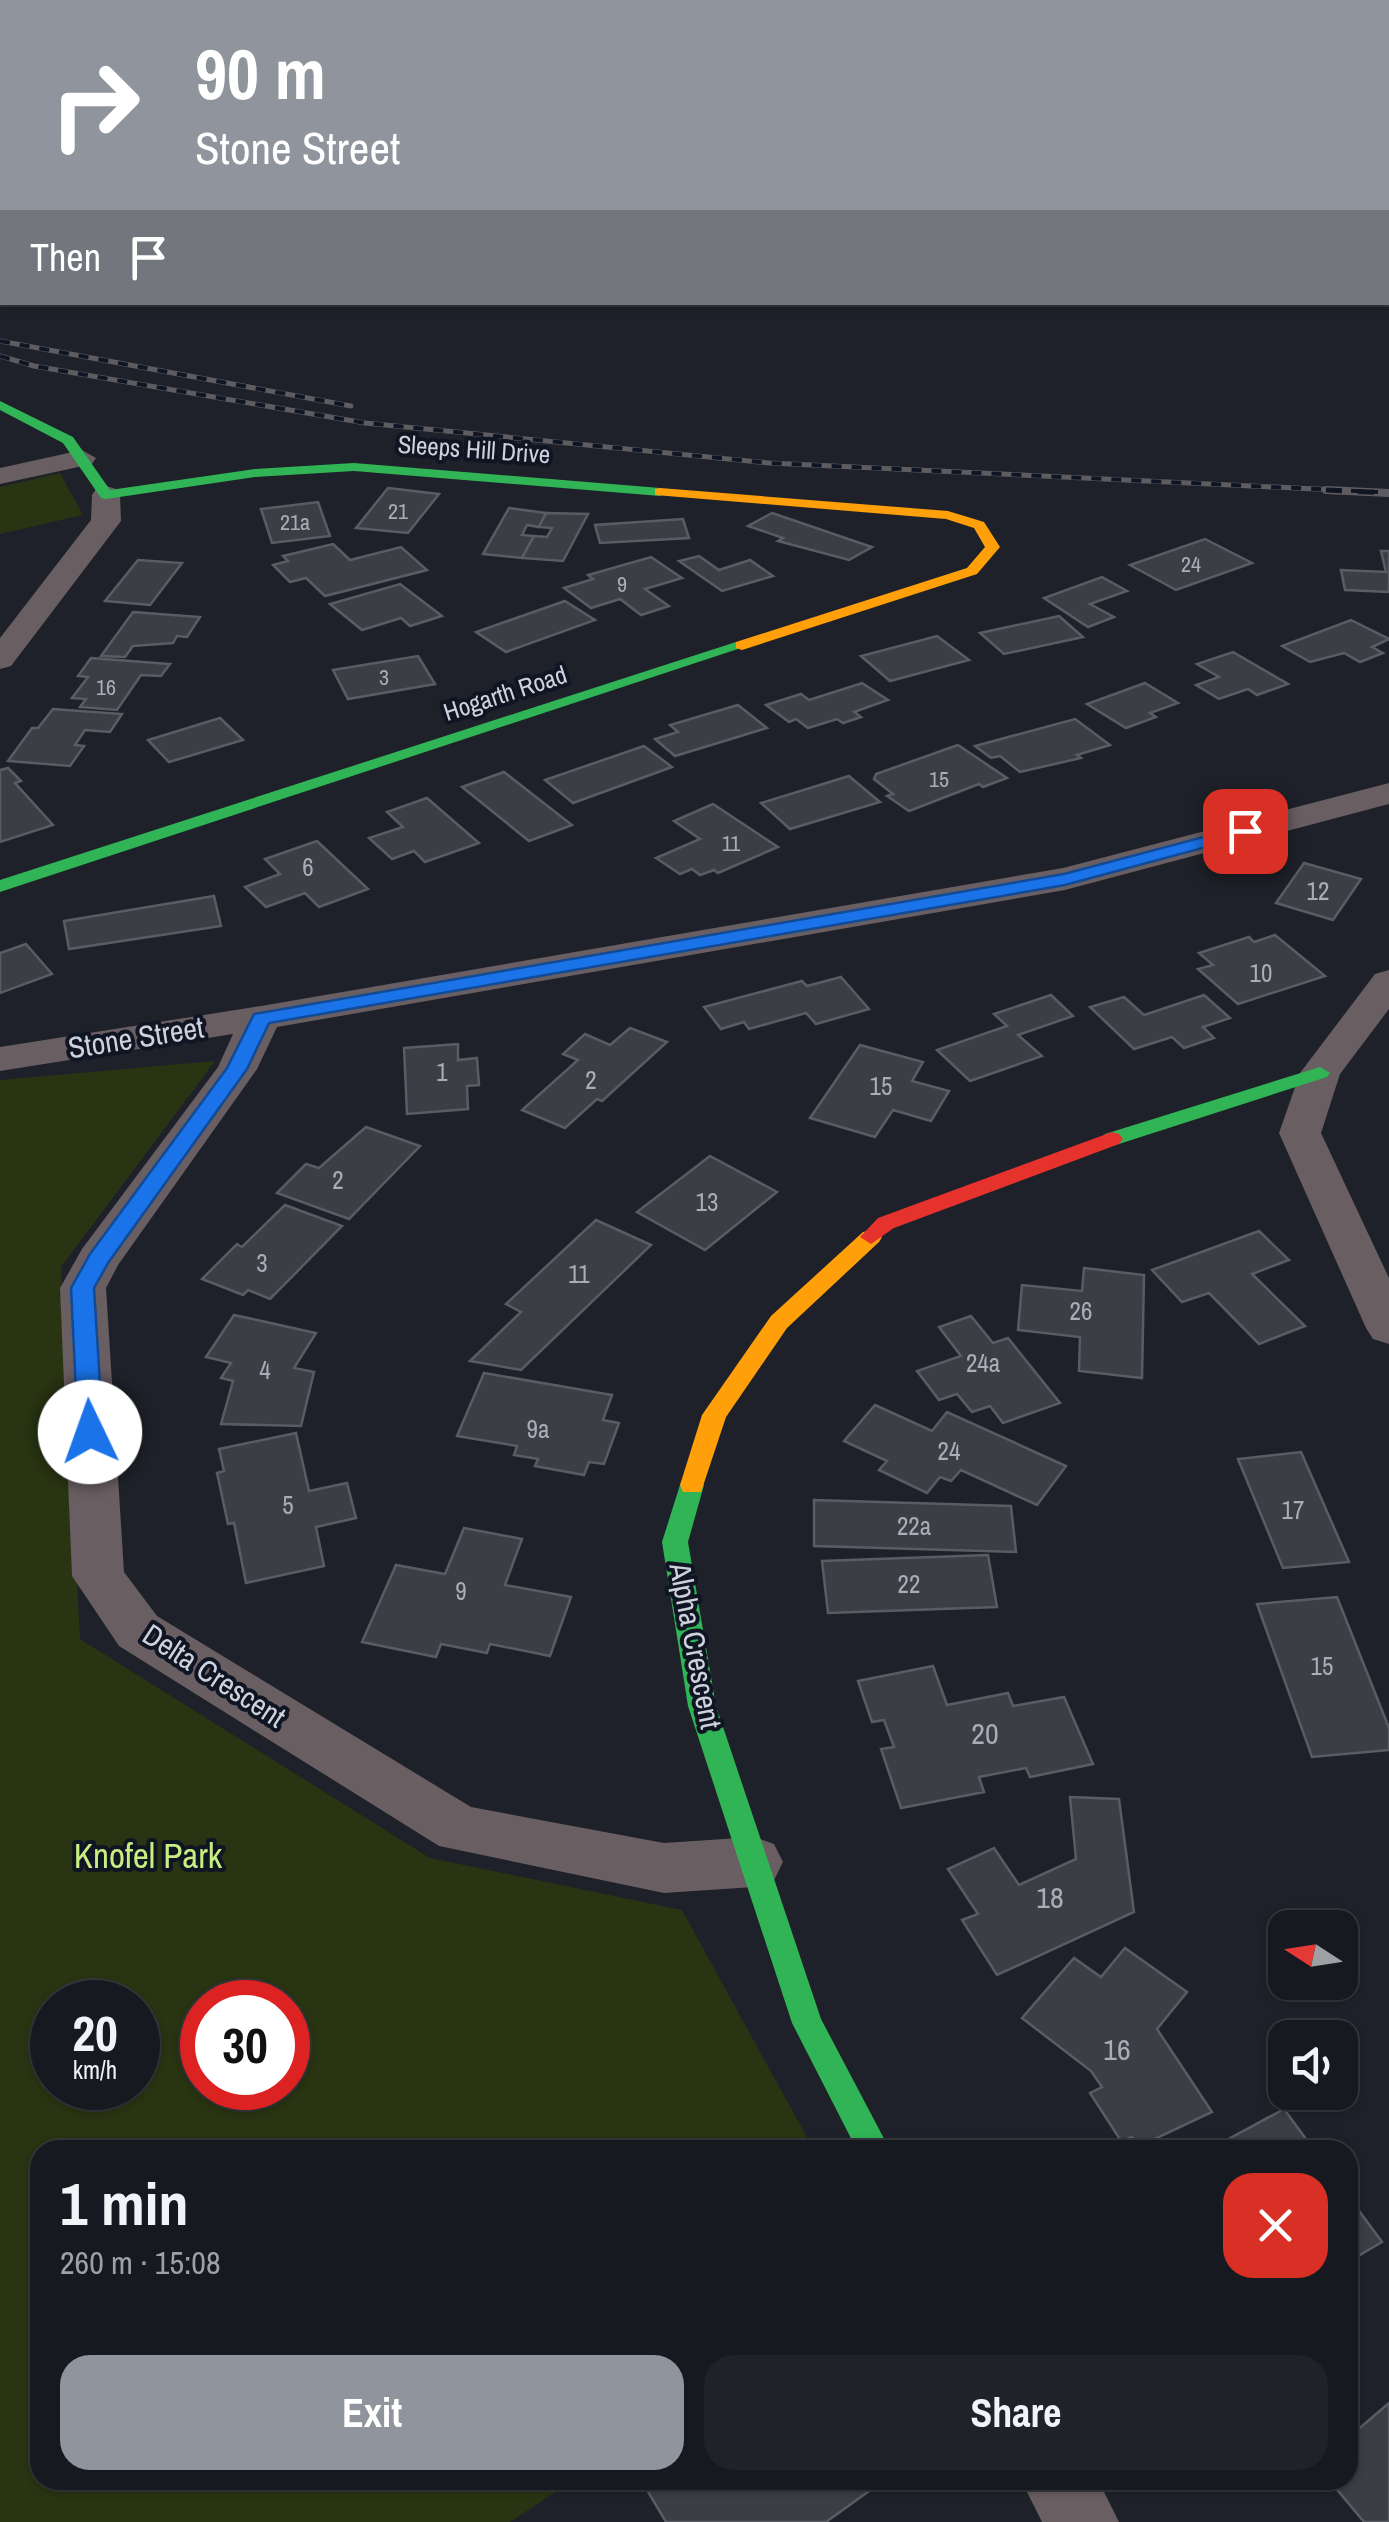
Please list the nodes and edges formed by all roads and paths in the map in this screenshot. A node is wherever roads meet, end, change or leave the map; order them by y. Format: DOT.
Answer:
graph roads {
  1 [pos="0,405"];
  2 [pos="82,458"];
  3 [pos="0,476"];
  4 [pos="106,495"];
  5 [pos="980,525"];
  6 [pos="0,659"];
  7 [pos="1389,793"];
  8 [pos="0,886"];
  9 [pos="1389,982"];
  10 [pos="261,1018"];
  11 [pos="0,1059"];
  12 [pos="1320,1073"];
  13 [pos="1389,1328"];
  14 [pos="754,1862"];
  15 [pos="869,2140"];
  16 [pos="1063,2490"];
  17 [pos="1083,2522"];
  1 -- 2 [label="street"];
  2 -- 3 [label="street"];
  2 -- 4 [label="street"];
  4 -- 5 [label="street, Sleeps Hill Drive"];
  4 -- 6 [label="street"];
  5 -- 8 [label="street, Hogarth Road"];
  7 -- 10 [label="street, Stone Street"];
  9 -- 12 [label="street"];
  10 -- 11 [label="street, Stone Street"];
  10 -- 14 [label="street, Delta Crescent"];
  12 -- 13 [label="street"];
  12 -- 14 [label="street, Alpha Crescent"];
  14 -- 15 [label="street, Alpha Crescent"];
  16 -- 17 [label="street"];
}
